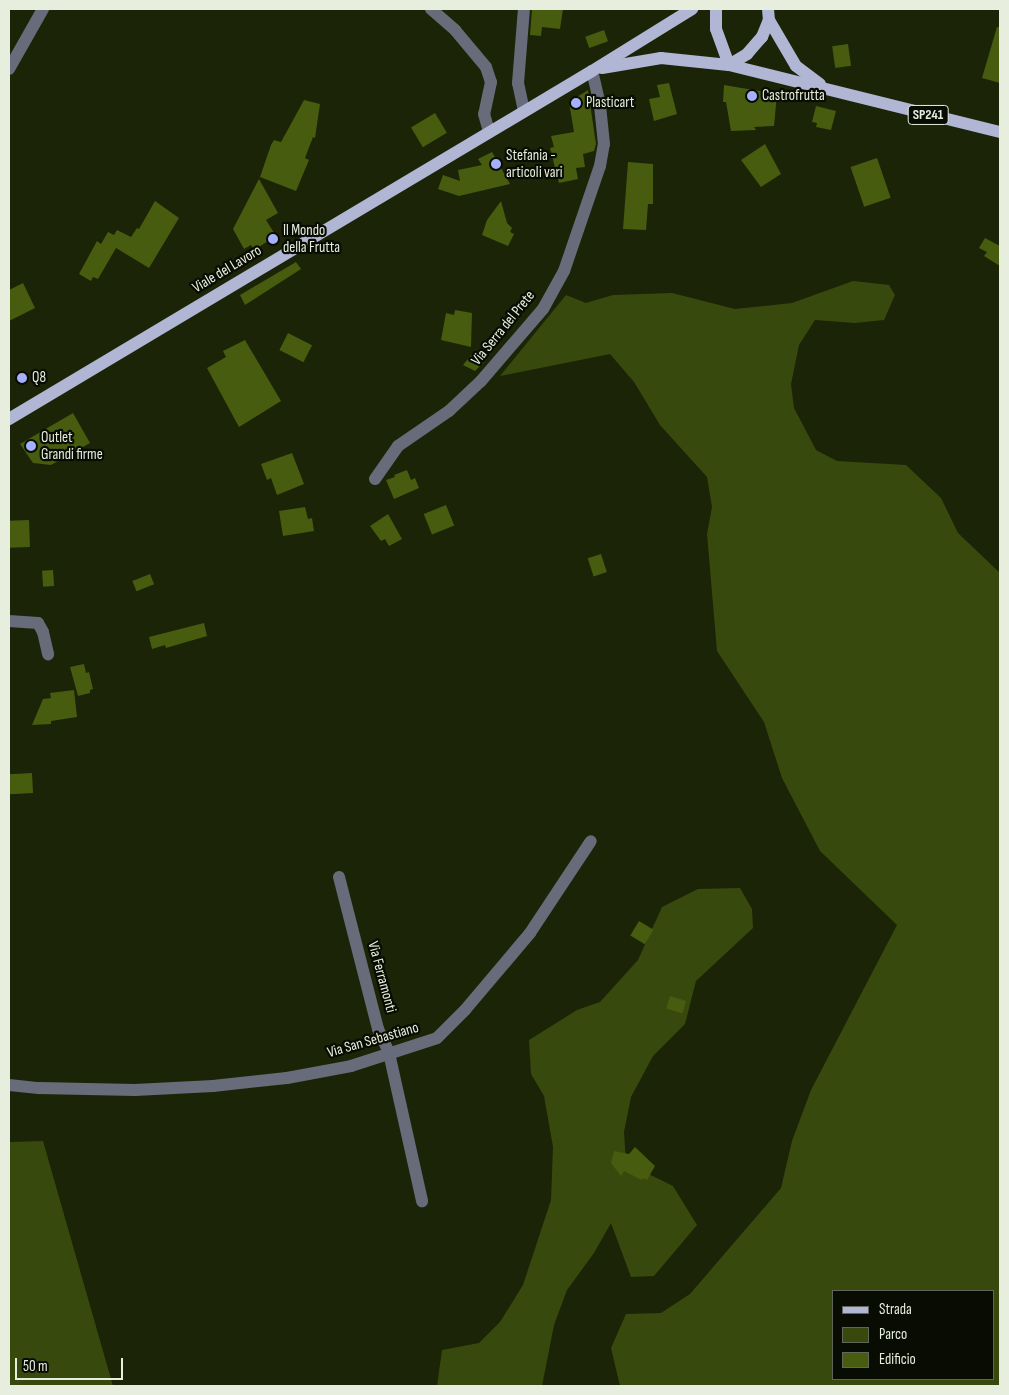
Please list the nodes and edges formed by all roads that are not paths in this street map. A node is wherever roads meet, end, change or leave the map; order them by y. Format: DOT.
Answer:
graph roads {
  1 [pos="43,9"];
  2 [pos="431,9"];
  3 [pos="524,9"];
  4 [pos="692,9"];
  5 [pos="716,9"];
  6 [pos="768,14"];
  7 [pos="729,65"];
  8 [pos="9,69"];
  9 [pos="592,70"];
  10 [pos="824,87"];
  11 [pos="524,111"];
  12 [pos="489,132"];
  13 [pos="1000,132"];
  14 [pos="9,419"];
  15 [pos="375,479"];
  16 [pos="9,621"];
  17 [pos="48,654"];
  18 [pos="591,841"];
  19 [pos="339,877"];
  20 [pos="389,1053"];
  21 [pos="9,1085"];
  22 [pos="422,1201"];
  1 -- 8 [label="street"];
  2 -- 12 [label="street"];
  3 -- 11 [label="street"];
  4 -- 9 [label="main road, Viale del Lavoro"];
  5 -- 7 [label="main road"];
  6 -- 7 [label="main road"];
  6 -- 10 [label="main road"];
  7 -- 9 [label="main road, SP241"];
  7 -- 10 [label="main road, SP241"];
  9 -- 11 [label="main road, Viale del Lavoro"];
  9 -- 15 [label="street, Via Serra del Prete"];
  10 -- 13 [label="main road, SP241"];
  11 -- 12 [label="main road, Viale del Lavoro"];
  12 -- 14 [label="main road, Viale del Lavoro"];
  16 -- 17 [label="street"];
  18 -- 20 [label="street, Via San Sebastiano"];
  19 -- 20 [label="street, Via Ferramonti"];
  20 -- 21 [label="street, Via San Sebastiano"];
  20 -- 22 [label="street, Via Ferramonti"];
}
